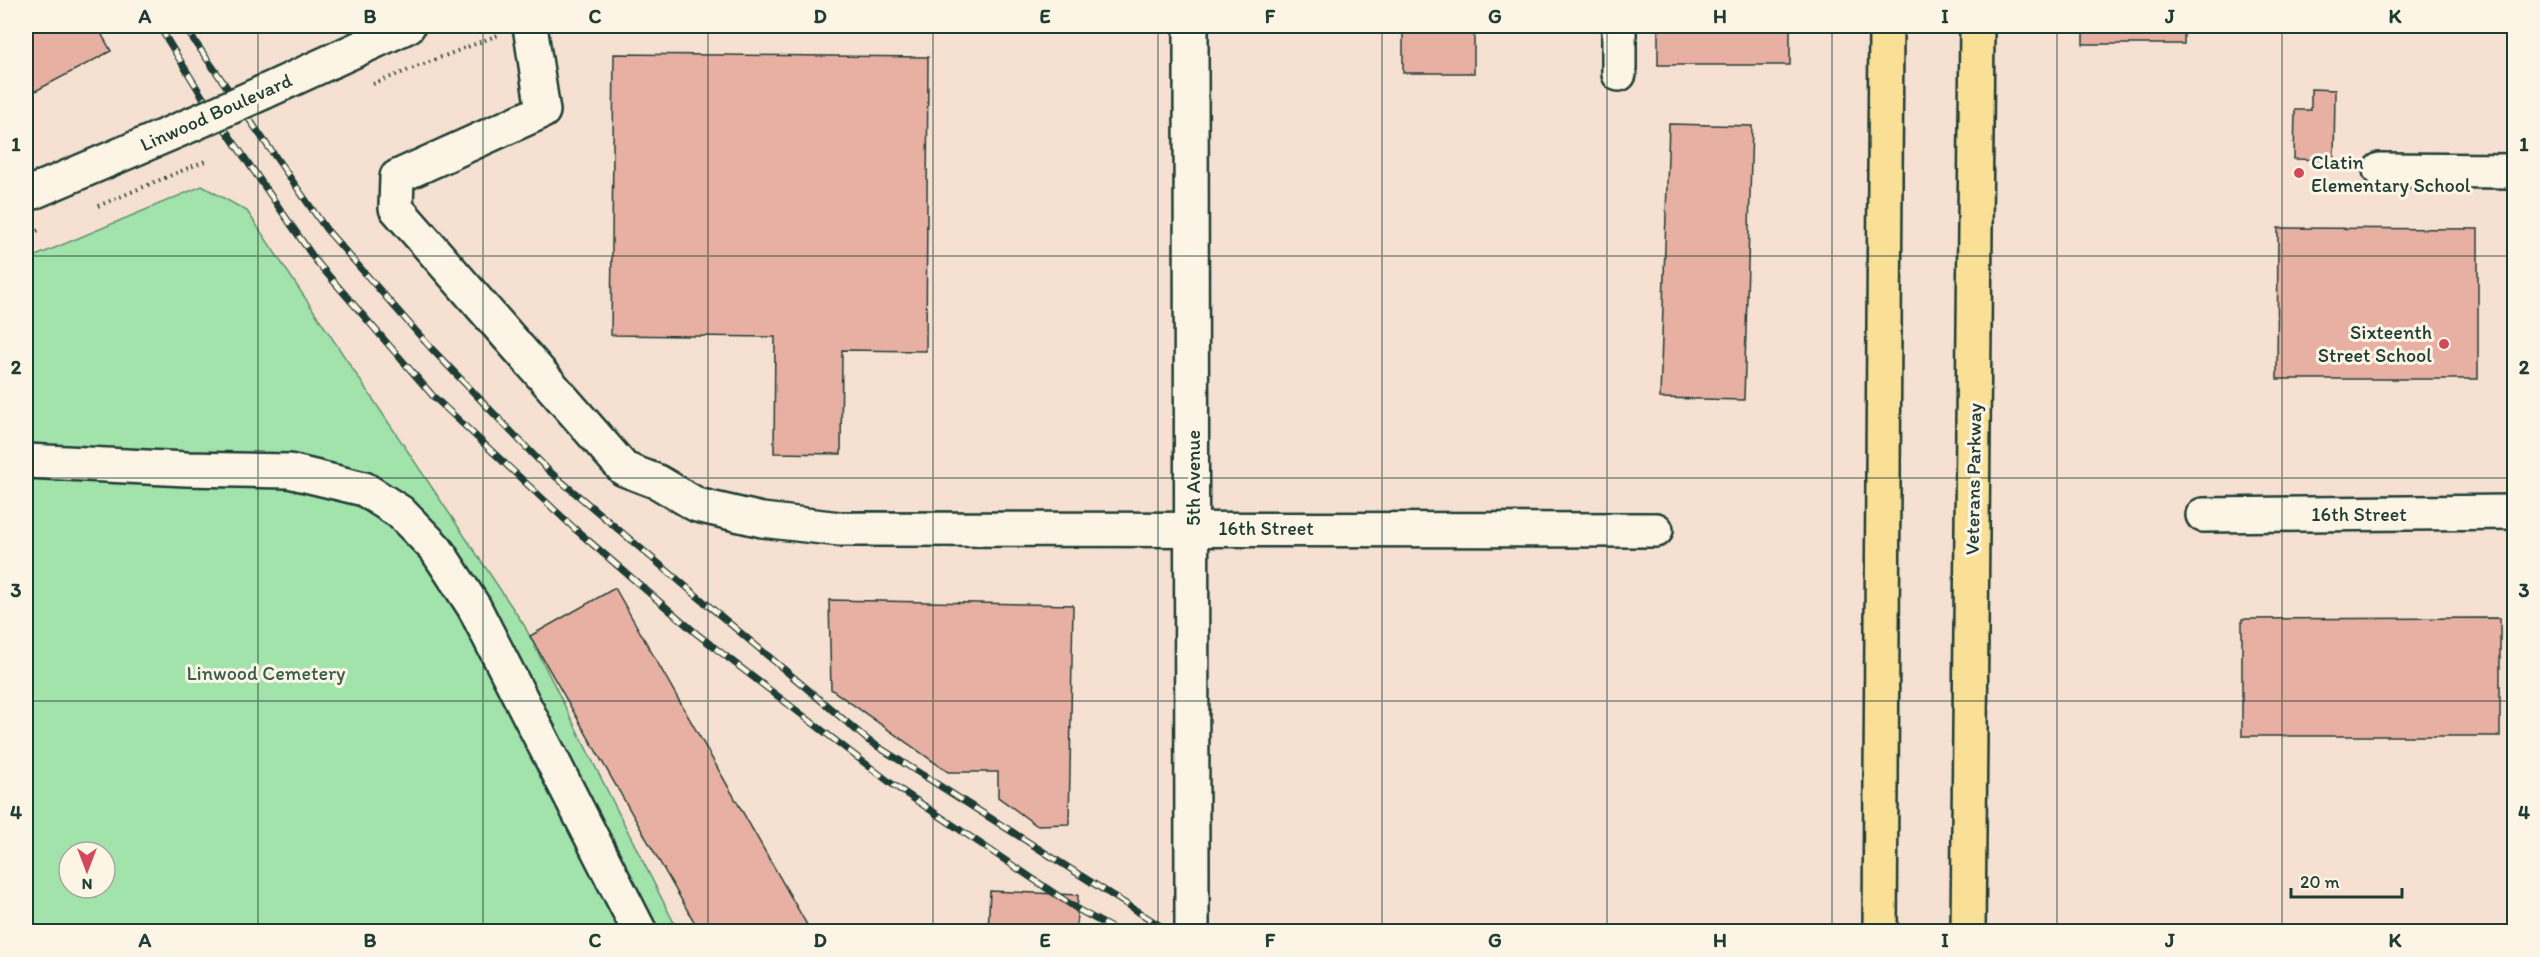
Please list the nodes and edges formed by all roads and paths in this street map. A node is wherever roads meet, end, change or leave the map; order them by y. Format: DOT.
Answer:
graph roads {
  1 [pos="406,26"];
  2 [pos="1191,26"];
  3 [pos="1619,26"];
  4 [pos="1886,26"];
  5 [pos="1977,26"];
  6 [pos="518,29"];
  7 [pos="1619,74"];
  8 [pos="369,86"];
  9 [pos="207,159"];
  10 [pos="2380,170"];
  11 [pos="2514,171"];
  12 [pos="26,195"];
  13 [pos="90,209"];
  14 [pos="47,227"];
  15 [pos="26,236"];
  16 [pos="26,461"];
  17 [pos="2514,512"];
  18 [pos="2203,515"];
  19 [pos="1193,528"];
  20 [pos="1656,530"];
  21 [pos="640,932"];
  22 [pos="1192,932"];
  23 [pos="1880,932"];
  24 [pos="1968,932"];
  1 -- 12 [label="street, Linwood Boulevard, bridge"];
  2 -- 19 [label="street, 5th Avenue"];
  3 -- 7 [label="street"];
  4 -- 23 [label="main road"];
  5 -- 24 [label="main road, Veterans Parkway"];
  6 -- 8 [label="path"];
  6 -- 19 [label="street, 16th Street"];
  9 -- 13 [label="path"];
  10 -- 11 [label="street"];
  14 -- 15 [label="path"];
  16 -- 21 [label="street"];
  17 -- 18 [label="street, 16th Street"];
  19 -- 20 [label="street, 16th Street"];
  19 -- 22 [label="street, 5th Avenue"];
}
